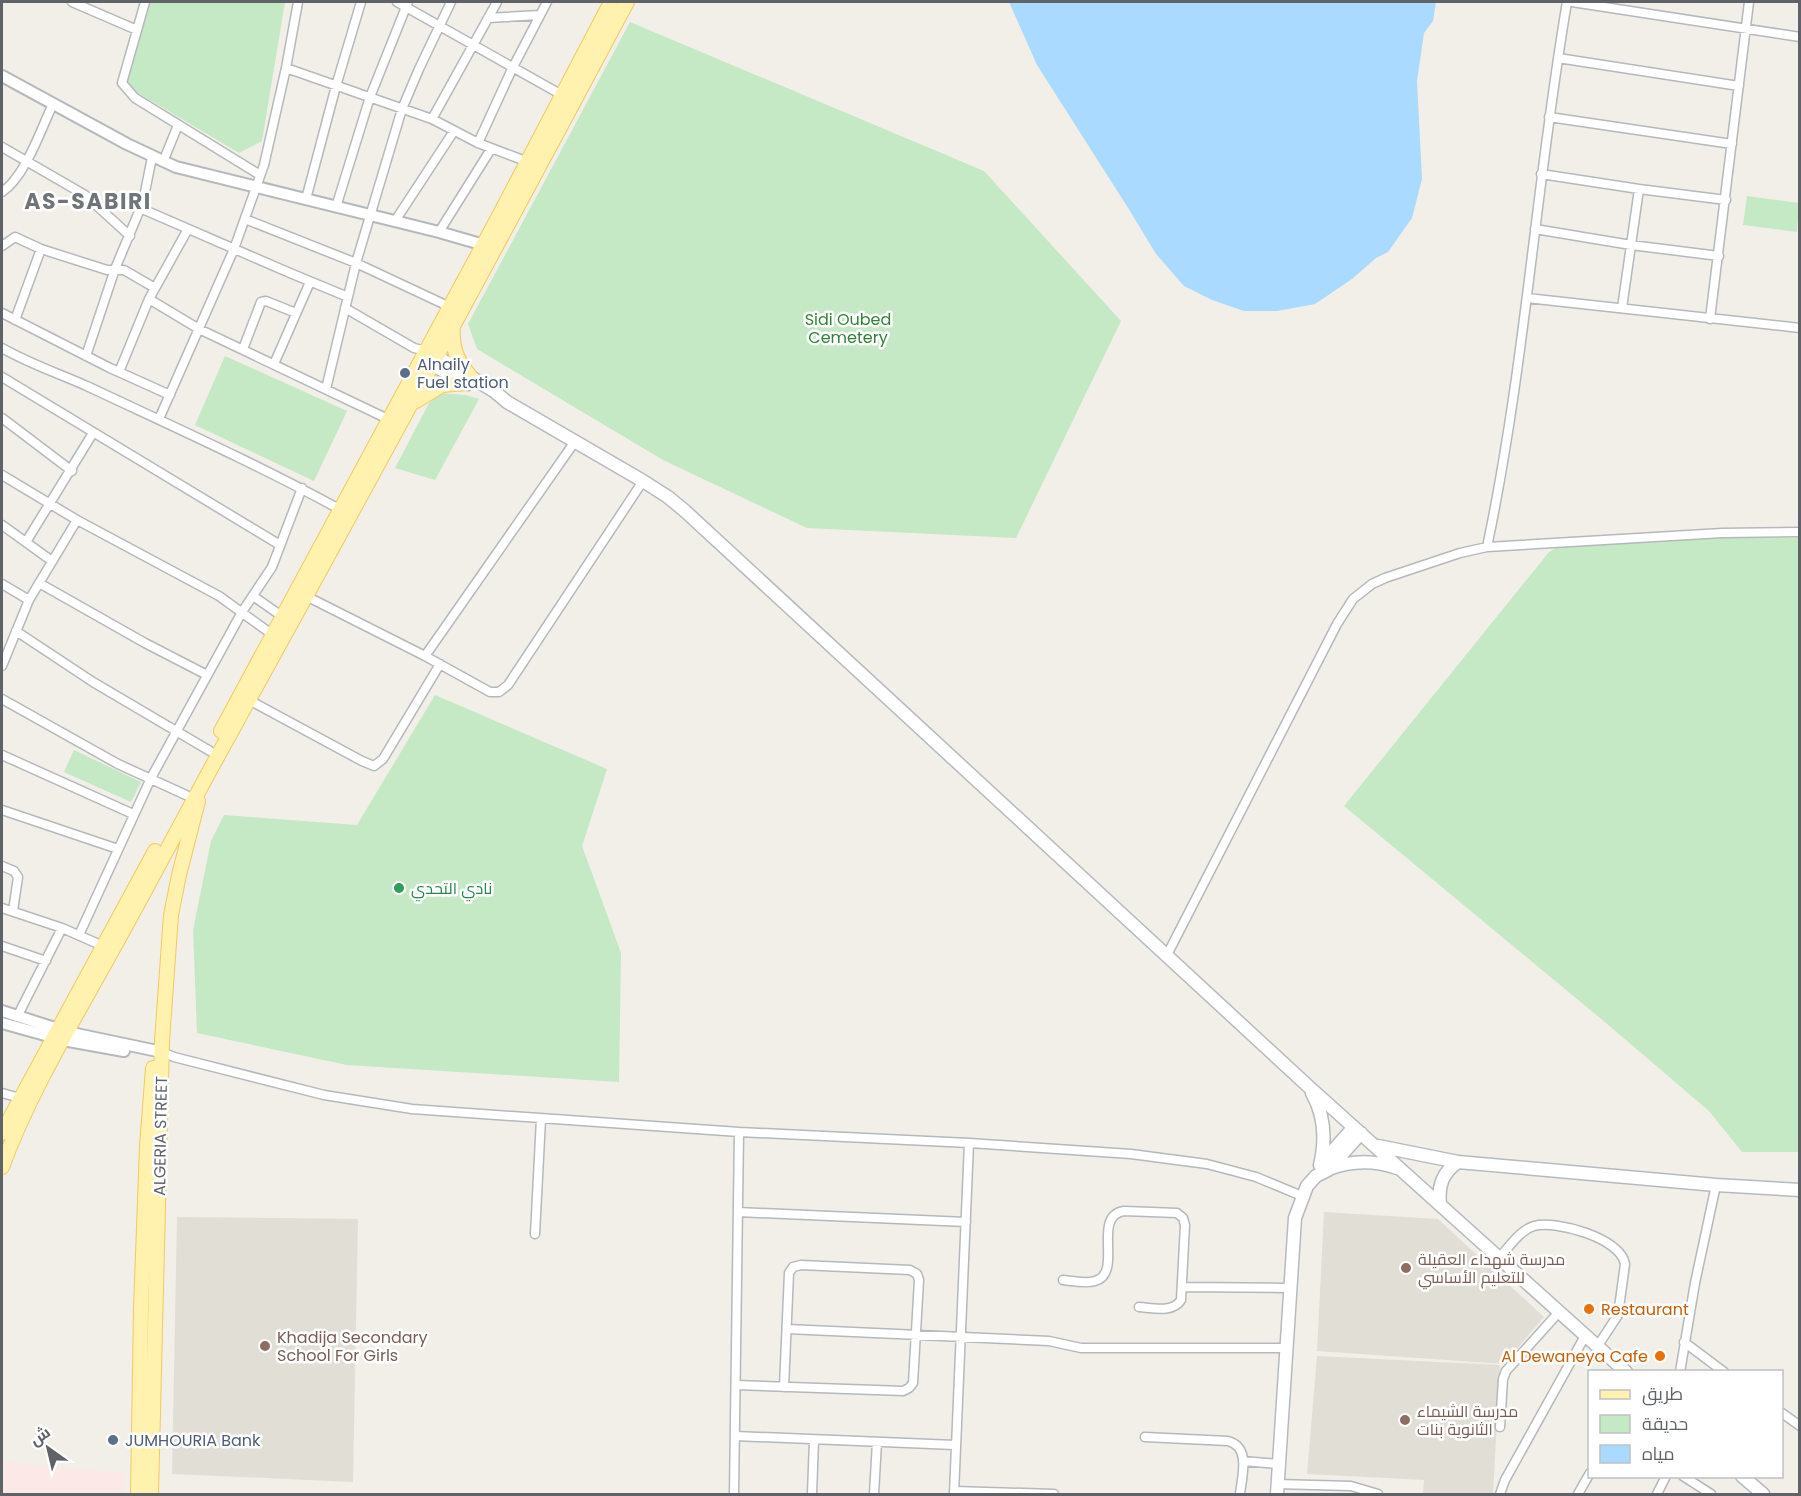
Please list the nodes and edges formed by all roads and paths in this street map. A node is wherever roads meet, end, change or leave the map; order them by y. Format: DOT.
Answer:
graph roads {
  1 [pos="72,2"];
  2 [pos="146,2"];
  3 [pos="298,2"];
  4 [pos="361,2"];
  5 [pos="397,2"];
  6 [pos="451,2"];
  7 [pos="497,2"];
  8 [pos="547,2"];
  9 [pos="611,2"];
  10 [pos="627,2"];
  11 [pos="1569,2"];
  12 [pos="1749,2"];
  13 [pos="407,4"];
  14 [pos="540,15"];
  15 [pos="488,18"];
  16 [pos="438,27"];
  17 [pos="1745,29"];
  18 [pos="137,30"];
  19 [pos="1800,37"];
  20 [pos="473,46"];
  21 [pos="1558,58"];
  22 [pos="286,68"];
  23 [pos="512,69"];
  24 [pos="2,76"];
  25 [pos="336,86"];
  26 [pos="1739,86"];
  27 [pos="562,96"];
  28 [pos="370,97"];
  29 [pos="53,104"];
  30 [pos="402,108"];
  31 [pos="1549,117"];
  32 [pos="432,119"];
  33 [pos="178,125"];
  34 [pos="454,131"];
  35 [pos="478,143"];
  36 [pos="1732,144"];
  37 [pos="2,147"];
  38 [pos="491,149"];
  39 [pos="157,159"];
  40 [pos="25,162"];
  41 [pos="528,162"];
  42 [pos="1541,174"];
  43 [pos="261,175"];
  44 [pos="255,187"];
  45 [pos="1639,189"];
  46 [pos="2,192"];
  47 [pos="306,199"];
  48 [pos="1726,200"];
  49 [pos="336,207"];
  50 [pos="140,208"];
  51 [pos="371,215"];
  52 [pos="245,219"];
  53 [pos="395,221"];
  54 [pos="188,229"];
  55 [pos="1535,229"];
  56 [pos="440,232"];
  57 [pos="130,236"];
  58 [pos="484,245"];
  59 [pos="1631,245"];
  60 [pos="2,246"];
  61 [pos="41,249"];
  62 [pos="234,249"];
  63 [pos="1719,256"];
  64 [pos="356,263"];
  65 [pos="115,269"];
  66 [pos="310,282"];
  67 [pos="155,288"];
  68 [pos="348,297"];
  69 [pos="1527,298"];
  70 [pos="149,299"];
  71 [pos="450,307"];
  72 [pos="345,308"];
  73 [pos="1622,308"];
  74 [pos="2,313"];
  75 [pos="296,313"];
  76 [pos="1710,319"];
  77 [pos="15,320"];
  78 [pos="453,326"];
  79 [pos="1800,328"];
  80 [pos="199,329"];
  81 [pos="2,348"];
  82 [pos="243,349"];
  83 [pos="86,356"];
  84 [pos="426,356"];
  85 [pos="274,364"];
  86 [pos="119,372"];
  87 [pos="2,377"];
  88 [pos="468,379"];
  89 [pos="326,389"];
  90 [pos="170,395"];
  91 [pos="412,405"];
  92 [pos="2,418"];
  93 [pos="159,419"];
  94 [pos="390,420"];
  95 [pos="93,433"];
  96 [pos="576,440"];
  97 [pos="72,471"];
  98 [pos="2,475"];
  99 [pos="643,481"];
  100 [pos="302,488"];
  101 [pos="50,504"];
  102 [pos="341,510"];
  103 [pos="77,520"];
  104 [pos="2,525"];
  105 [pos="1800,532"];
  106 [pos="26,542"];
  107 [pos="280,545"];
  108 [pos="1487,547"];
  109 [pos="52,561"];
  110 [pos="39,583"];
  111 [pos="2,584"];
  112 [pos="253,596"];
  113 [pos="306,596"];
  114 [pos="30,600"];
  115 [pos="242,612"];
  116 [pos="283,617"];
  117 [pos="16,631"];
  118 [pos="273,635"];
  119 [pos="425,656"];
  120 [pos="440,664"];
  121 [pos="2,666"];
  122 [pos="207,675"];
  123 [pos="2,699"];
  124 [pos="249,700"];
  125 [pos="176,731"];
  126 [pos="210,751"];
  127 [pos="2,755"];
  128 [pos="151,778"];
  129 [pos="194,787"];
  130 [pos="2,810"];
  131 [pos="133,814"];
  132 [pos="185,814"];
  133 [pos="118,849"];
  134 [pos="2,866"];
  135 [pos="2,908"];
  136 [pos="13,911"];
  137 [pos="62,928"];
  138 [pos="79,935"];
  139 [pos="2,946"];
  140 [pos="103,946"];
  141 [pos="1167,955"];
  142 [pos="46,961"];
  143 [pos="2,1011"];
  144 [pos="17,1017"];
  145 [pos="2,1023"];
  146 [pos="60,1035"];
  147 [pos="161,1054"];
  148 [pos="1309,1087"];
  149 [pos="2,1093"];
  150 [pos="20,1098"];
  151 [pos="541,1119"];
  152 [pos="1358,1130"];
  153 [pos="739,1132"];
  154 [pos="2,1133"];
  155 [pos="969,1143"];
  156 [pos="1374,1145"];
  157 [pos="1458,1162"];
  158 [pos="2,1167"];
  159 [pos="1322,1170"];
  160 [pos="1406,1173"];
  161 [pos="1716,1185"];
  162 [pos="1800,1190"];
  163 [pos="1302,1196"];
  164 [pos="1440,1204"];
  165 [pos="738,1212"];
  166 [pos="966,1222"];
  167 [pos="535,1234"];
  168 [pos="1499,1258"];
  169 [pos="1063,1280"];
  170 [pos="1183,1287"];
  171 [pos="1289,1288"];
  172 [pos="1139,1307"];
  173 [pos="1559,1312"];
  174 [pos="787,1329"];
  175 [pos="916,1334"];
  176 [pos="1585,1336"];
  177 [pos="961,1337"];
  178 [pos="1684,1342"];
  179 [pos="1597,1347"];
  180 [pos="1286,1348"];
  181 [pos="1625,1370"];
  182 [pos="1680,1370"];
  183 [pos="1723,1370"];
  184 [pos="736,1385"];
  185 [pos="784,1387"];
  186 [pos="1783,1414"];
  187 [pos="1800,1426"];
  188 [pos="1500,1427"];
  189 [pos="735,1437"];
  190 [pos="1145,1437"];
  191 [pos="814,1440"];
  192 [pos="877,1442"];
  193 [pos="956,1445"];
  194 [pos="1243,1461"];
  195 [pos="1279,1464"];
  196 [pos="1588,1476"];
  197 [pos="1665,1478"];
  198 [pos="1686,1478"];
  199 [pos="1744,1478"];
  200 [pos="1277,1489"];
  201 [pos="954,1493"];
  202 [pos="138,1494"];
  203 [pos="151,1494"];
  204 [pos="734,1494"];
  205 [pos="812,1494"];
  206 [pos="874,1494"];
  207 [pos="1054,1494"];
  208 [pos="1240,1494"];
  209 [pos="1378,1494"];
  210 [pos="1500,1494"];
  211 [pos="1578,1494"];
  212 [pos="1657,1494"];
  213 [pos="1711,1494"];
  214 [pos="1763,1494"];
  1 -- 18 [label="street"];
  2 -- 18 [label="street"];
  3 -- 22 [label="street"];
  4 -- 25 [label="street"];
  5 -- 13 [label="street"];
  6 -- 16 [label="street"];
  7 -- 15 [label="street"];
  8 -- 14 [label="street"];
  9 -- 27 [label="main road"];
  10 -- 78 [label="main road"];
  11 -- 17 [label="street"];
  11 -- 21 [label="street"];
  12 -- 17 [label="street"];
  13 -- 16 [label="street"];
  13 -- 28 [label="street"];
  14 -- 15 [label="street"];
  14 -- 23 [label="street"];
  15 -- 20 [label="street"];
  16 -- 20 [label="street"];
  16 -- 30 [label="street"];
  17 -- 19 [label="street"];
  17 -- 26 [label="street"];
  18 -- 33 [label="street"];
  20 -- 23 [label="street"];
  20 -- 32 [label="street"];
  21 -- 26 [label="street"];
  21 -- 31 [label="street"];
  22 -- 25 [label="street"];
  22 -- 43 [label="street"];
  23 -- 27 [label="street"];
  23 -- 35 [label="street"];
  24 -- 29 [label="street"];
  25 -- 28 [label="street"];
  25 -- 47 [label="street"];
  26 -- 36 [label="street"];
  27 -- 41 [label="main road"];
  28 -- 30 [label="street"];
  28 -- 49 [label="street"];
  29 -- 39 [label="street"];
  29 -- 40 [label="street"];
  30 -- 32 [label="street"];
  30 -- 51 [label="street"];
  31 -- 36 [label="street"];
  31 -- 42 [label="street"];
  32 -- 34 [label="street"];
  33 -- 39 [label="street"];
  33 -- 43 [label="street"];
  34 -- 35 [label="street"];
  34 -- 53 [label="street"];
  35 -- 38 [label="street"];
  36 -- 48 [label="street"];
  37 -- 40 [label="street"];
  38 -- 41 [label="street"];
  38 -- 56 [label="street"];
  39 -- 44 [label="street"];
  39 -- 50 [label="street"];
  40 -- 46 [label="street"];
  40 -- 57 [label="street"];
  41 -- 58 [label="main road"];
  42 -- 45 [label="street"];
  42 -- 55 [label="street"];
  43 -- 44 [label="street"];
  44 -- 47 [label="street"];
  44 -- 52 [label="street"];
  45 -- 48 [label="street"];
  45 -- 59 [label="street"];
  47 -- 49 [label="street"];
  48 -- 63 [label="street"];
  49 -- 51 [label="street"];
  50 -- 54 [label="street"];
  50 -- 57 [label="street"];
  51 -- 53 [label="street"];
  51 -- 64 [label="street"];
  52 -- 62 [label="street"];
  52 -- 64 [label="street"];
  53 -- 56 [label="street"];
  54 -- 62 [label="street"];
  54 -- 67 [label="street"];
  55 -- 59 [label="street"];
  55 -- 69 [label="street"];
  56 -- 58 [label="street"];
  57 -- 65 [label="street"];
  58 -- 71 [label="main road"];
  59 -- 63 [label="street"];
  59 -- 73 [label="street"];
  60 -- 61 [label="street"];
  61 -- 65 [label="street"];
  61 -- 77 [label="street"];
  62 -- 66 [label="street"];
  62 -- 80 [label="street"];
  63 -- 76 [label="street"];
  64 -- 68 [label="street"];
  64 -- 71 [label="street"];
  65 -- 67 [label="street"];
  65 -- 83 [label="street"];
  66 -- 68 [label="street"];
  66 -- 75 [label="street"];
  67 -- 70 [label="street"];
  68 -- 72 [label="street"];
  69 -- 73 [label="street"];
  69 -- 108 [label="street"];
  70 -- 80 [label="street"];
  70 -- 86 [label="street"];
  71 -- 84 [label="main road"];
  72 -- 84 [label="street"];
  72 -- 89 [label="street"];
  73 -- 76 [label="street"];
  74 -- 77 [label="street"];
  75 -- 82 [label="street"];
  75 -- 85 [label="street"];
  76 -- 79 [label="street"];
  77 -- 83 [label="street"];
  78 -- 84 [label="main road"];
  78 -- 88 [label="main road"];
  80 -- 82 [label="street"];
  80 -- 90 [label="street"];
  81 -- 93 [label="street"];
  82 -- 85 [label="street"];
  83 -- 86 [label="street"];
  84 -- 88 [label="main road"];
  84 -- 91 [label="main road"];
  84 -- 94 [label="main road"];
  85 -- 89 [label="street"];
  86 -- 90 [label="street"];
  87 -- 95 [label="street"];
  88 -- 91 [label="main road"];
  88 -- 96 [label="main road"];
  89 -- 94 [label="street"];
  90 -- 93 [label="street"];
  91 -- 113 [label="main road"];
  92 -- 97 [label="street"];
  93 -- 100 [label="street"];
  94 -- 102 [label="main road"];
  95 -- 97 [label="street"];
  95 -- 107 [label="street"];
  96 -- 99 [label="main road"];
  96 -- 119 [label="street"];
  97 -- 101 [label="street"];
  98 -- 101 [label="street"];
  99 -- 120 [label="street"];
  99 -- 141 [label="main road"];
  100 -- 102 [label="street"];
  100 -- 107 [label="street"];
  101 -- 103 [label="street"];
  101 -- 106 [label="street"];
  102 -- 116 [label="main road"];
  103 -- 109 [label="street"];
  103 -- 115 [label="street"];
  104 -- 106 [label="street"];
  105 -- 108 [label="street"];
  106 -- 109 [label="street"];
  107 -- 112 [label="street"];
  108 -- 141 [label="street"];
  109 -- 110 [label="street"];
  110 -- 114 [label="street"];
  110 -- 122 [label="street"];
  111 -- 114 [label="street"];
  112 -- 115 [label="street"];
  112 -- 116 [label="street"];
  113 -- 119 [label="street"];
  113 -- 124 [label="main road"];
  114 -- 117 [label="street"];
  115 -- 118 [label="street"];
  115 -- 122 [label="street"];
  116 -- 118 [label="main road"];
  117 -- 121 [label="street"];
  117 -- 125 [label="street"];
  118 -- 126 [label="main road"];
  119 -- 120 [label="street"];
  120 -- 124 [label="street"];
  122 -- 125 [label="street"];
  123 -- 128 [label="street"];
  124 -- 129 [label="main road"];
  125 -- 126 [label="street"];
  125 -- 128 [label="street"];
  126 -- 129 [label="main road"];
  127 -- 131 [label="street"];
  128 -- 129 [label="street"];
  128 -- 131 [label="street"];
  129 -- 132 [label="main road"];
  129 -- 140 [label="main road"];
  129 -- 147 [label="main road, ALGERIA STREET"];
  130 -- 133 [label="street"];
  131 -- 133 [label="street"];
  132 -- 146 [label="main road"];
  132 -- 147 [label="main road, ALGERIA STREET"];
  133 -- 138 [label="street"];
  134 -- 136 [label="street"];
  135 -- 136 [label="street"];
  136 -- 137 [label="street"];
  137 -- 138 [label="street"];
  137 -- 142 [label="street"];
  138 -- 140 [label="street"];
  139 -- 142 [label="street"];
  140 -- 146 [label="main road"];
  141 -- 148 [label="main road"];
  142 -- 144 [label="street"];
  143 -- 144 [label="street"];
  144 -- 146 [label="street"];
  145 -- 146 [label="street"];
  146 -- 147 [label="street"];
  146 -- 150 [label="main road"];
  146 -- 158 [label="main road"];
  147 -- 151 [label="street"];
  147 -- 202 [label="main road, ALGERIA STREET"];
  147 -- 203 [label="main road, ALGERIA STREET"];
  148 -- 152 [label="main road"];
  148 -- 159 [label="main road"];
  149 -- 150 [label="street"];
  150 -- 154 [label="main road"];
  151 -- 153 [label="street"];
  151 -- 167 [label="street"];
  152 -- 156 [label="main road"];
  152 -- 159 [label="main road"];
  153 -- 155 [label="street"];
  153 -- 165 [label="street"];
  155 -- 163 [label="street"];
  155 -- 166 [label="street"];
  156 -- 157 [label="main road"];
  156 -- 160 [label="main road"];
  157 -- 161 [label="main road"];
  157 -- 164 [label="main road"];
  159 -- 160 [label="main road"];
  159 -- 163 [label="main road"];
  160 -- 164 [label="main road"];
  161 -- 162 [label="main road"];
  161 -- 178 [label="street"];
  163 -- 171 [label="main road"];
  164 -- 168 [label="main road"];
  165 -- 166 [label="street"];
  165 -- 184 [label="street"];
  166 -- 177 [label="street"];
  168 -- 173 [label="main road"];
  168 -- 179 [label="street"];
  169 -- 170 [label="street"];
  170 -- 171 [label="street"];
  170 -- 172 [label="street"];
  171 -- 180 [label="main road"];
  173 -- 176 [label="main road"];
  173 -- 188 [label="street"];
  174 -- 175 [label="street"];
  174 -- 175 [label="street"];
  174 -- 185 [label="street"];
  175 -- 177 [label="street"];
  175 -- 185 [label="street"];
  176 -- 179 [label="main road"];
  176 -- 210 [label="street"];
  177 -- 180 [label="street"];
  177 -- 193 [label="street"];
  178 -- 182 [label="street"];
  178 -- 183 [label="street"];
  179 -- 181 [label="main road"];
  180 -- 195 [label="main road"];
  184 -- 185 [label="street"];
  184 -- 189 [label="street"];
  186 -- 187 [label="street"];
  189 -- 191 [label="street"];
  189 -- 204 [label="street"];
  190 -- 194 [label="street"];
  191 -- 192 [label="street"];
  191 -- 205 [label="street"];
  192 -- 193 [label="street"];
  192 -- 206 [label="street"];
  193 -- 201 [label="street"];
  194 -- 195 [label="street"];
  194 -- 208 [label="street"];
  195 -- 200 [label="main road"];
  196 -- 211 [label="street"];
  197 -- 212 [label="street"];
  198 -- 213 [label="street"];
  199 -- 214 [label="main road"];
  200 -- 209 [label="street"];
  201 -- 207 [label="street"];
}
